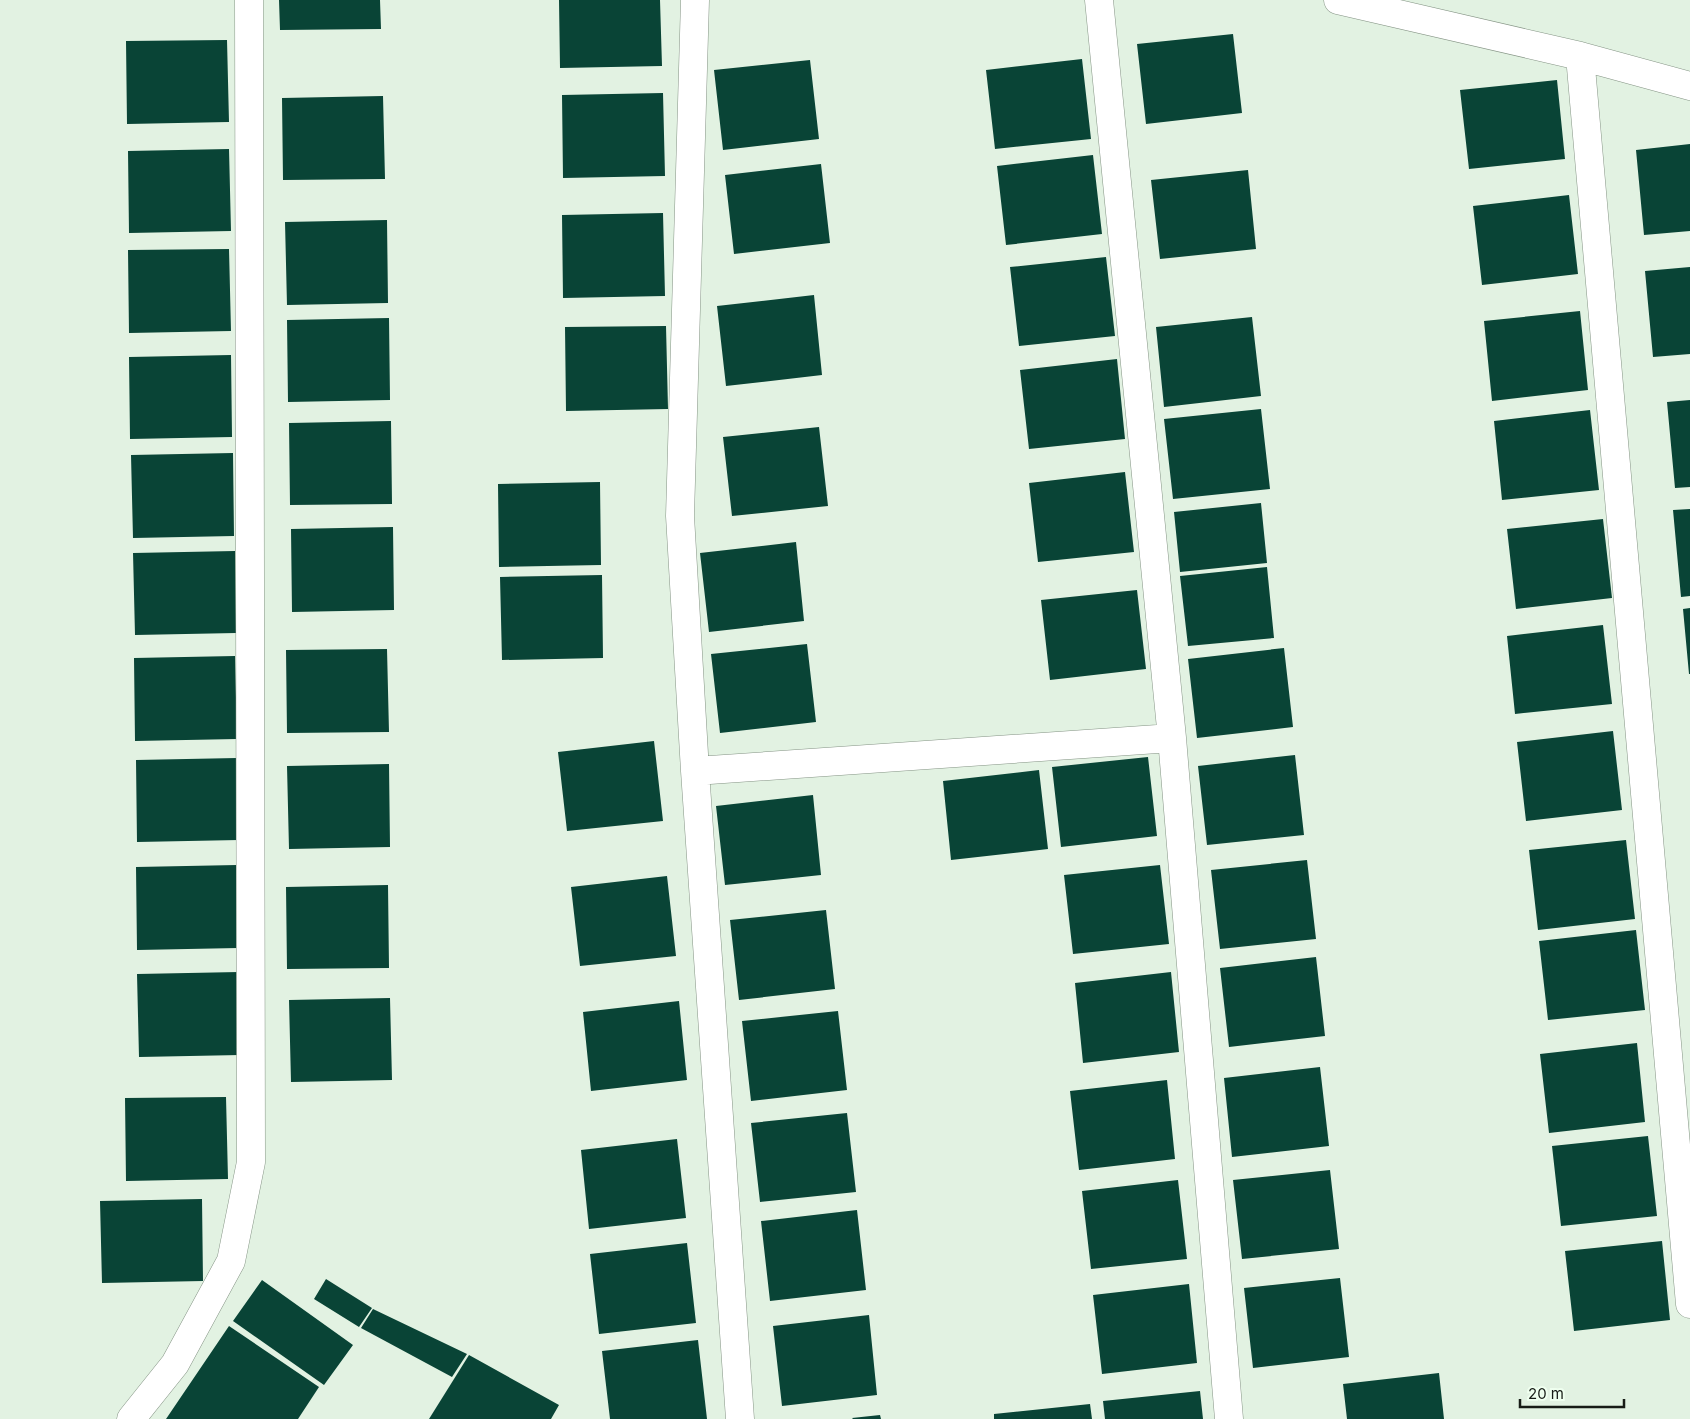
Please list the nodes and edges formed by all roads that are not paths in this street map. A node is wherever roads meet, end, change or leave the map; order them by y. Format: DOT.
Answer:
graph roads {
  1 [pos="249,0"];
  2 [pos="695,0"];
  3 [pos="1099,0"];
  4 [pos="1338,0"];
  5 [pos="1580,56"];
  6 [pos="1690,86"];
  7 [pos="1172,738"];
  8 [pos="695,771"];
  9 [pos="1690,1304"];
  10 [pos="131,1419"];
  11 [pos="740,1419"];
  12 [pos="1229,1419"];
  1 -- 10 [label="street"];
  2 -- 8 [label="street"];
  3 -- 7 [label="street"];
  4 -- 5 [label="street"];
  5 -- 6 [label="street"];
  5 -- 9 [label="street"];
  7 -- 8 [label="street"];
  7 -- 12 [label="street"];
  8 -- 11 [label="street"];
}
